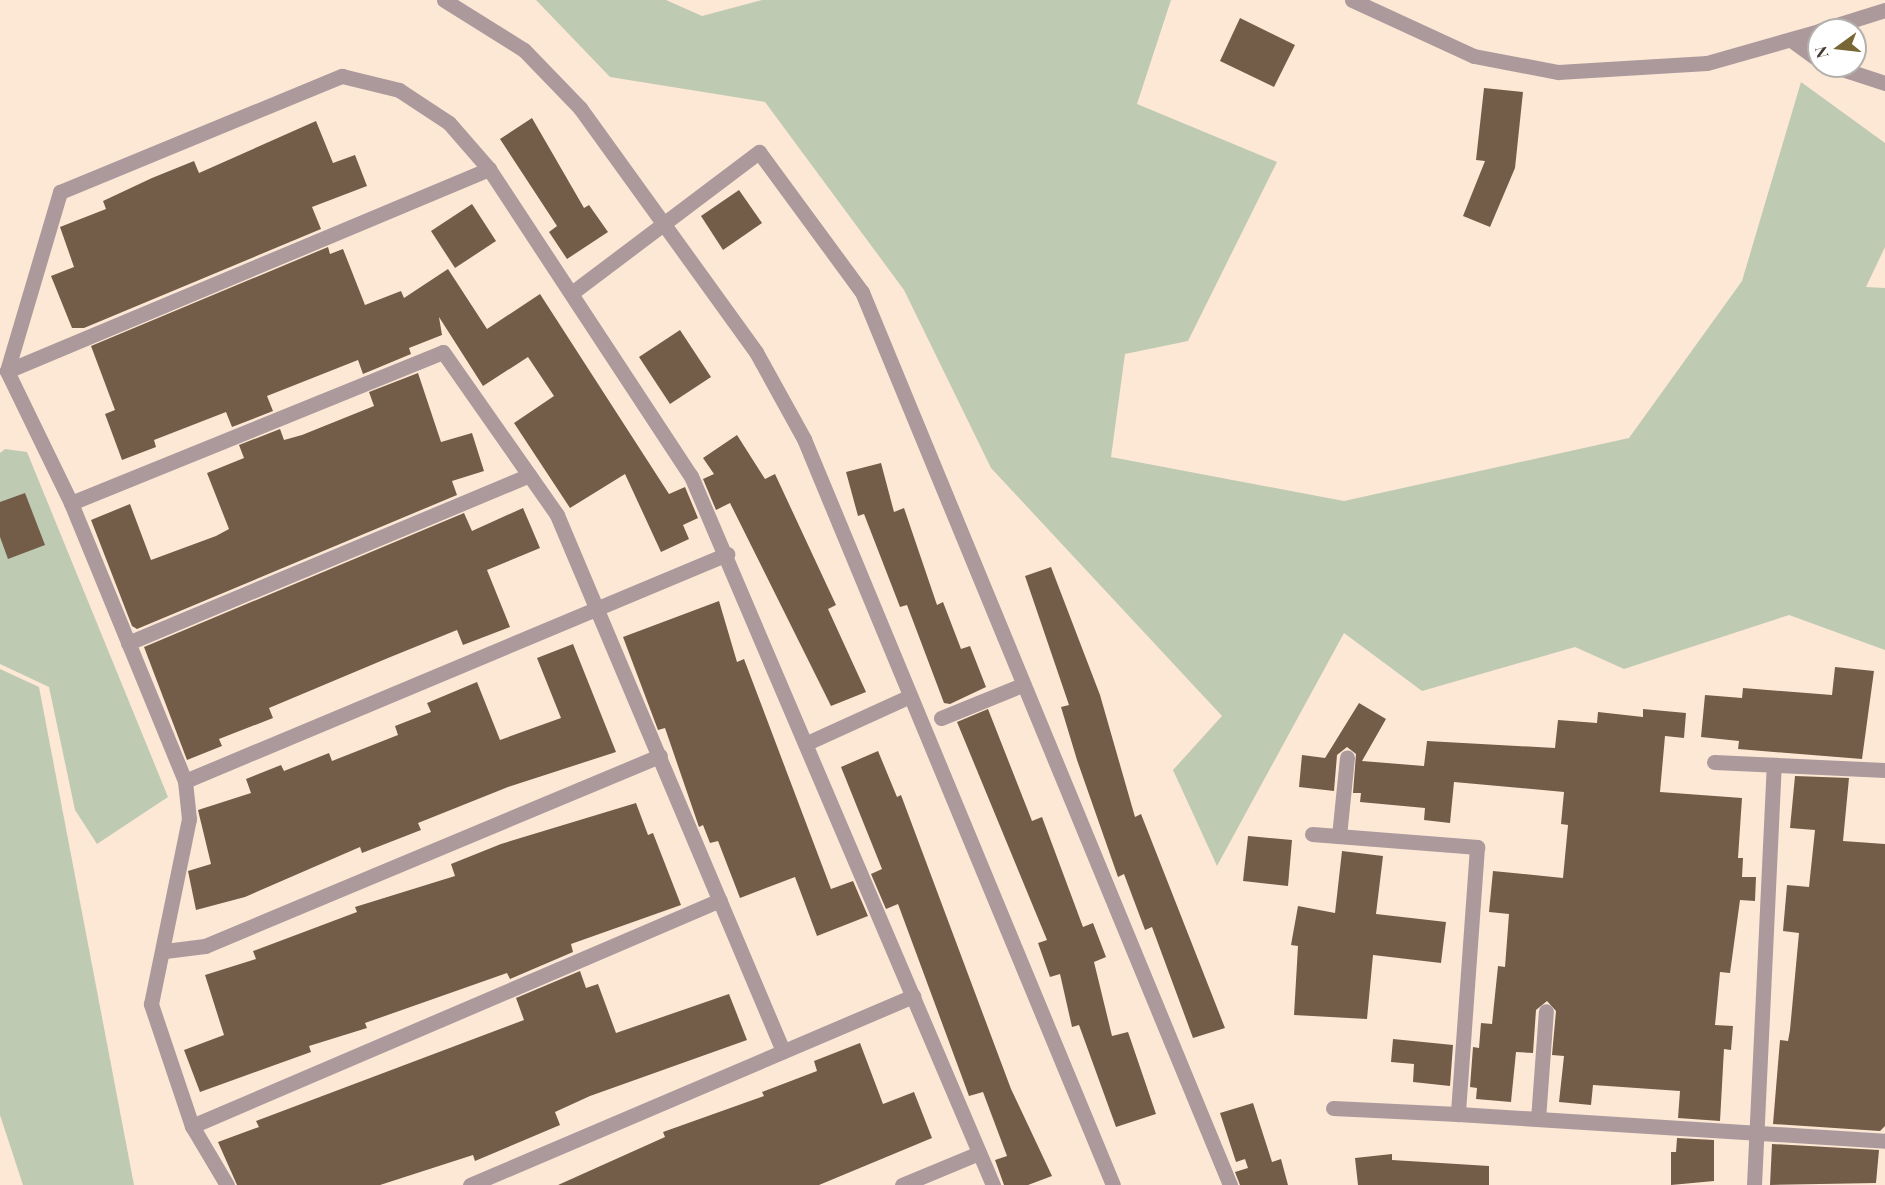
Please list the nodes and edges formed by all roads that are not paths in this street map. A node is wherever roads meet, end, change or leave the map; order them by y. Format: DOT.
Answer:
graph roads {
  1 [pos="444,0"];
  2 [pos="1352,0"];
  3 [pos="1885,10"];
  4 [pos="1859,18"];
  5 [pos="1807,34"];
  6 [pos="1791,40"];
  7 [pos="1807,51"];
  8 [pos="1867,77"];
  9 [pos="1885,83"];
  10 [pos="489,169"];
  11 [pos="665,222"];
  12 [pos="573,292"];
  13 [pos="7,371"];
  14 [pos="529,475"];
  15 [pos="71,503"];
  16 [pos="727,554"];
  17 [pos="599,608"];
  18 [pos="128,643"];
  19 [pos="1022,685"];
  20 [pos="908,698"];
  21 [pos="941,718"];
  22 [pos="807,743"];
  23 [pos="660,756"];
  24 [pos="1347,757"];
  25 [pos="1714,762"];
  26 [pos="1774,765"];
  27 [pos="1885,770"];
  28 [pos="185,781"];
  29 [pos="1311,834"];
  30 [pos="1339,836"];
  31 [pos="720,900"];
  32 [pos="165,951"];
  33 [pos="914,996"];
  34 [pos="1546,1011"];
  35 [pos="783,1051"];
  36 [pos="1333,1108"];
  37 [pos="1458,1114"];
  38 [pos="1538,1119"];
  39 [pos="192,1126"];
  40 [pos="1755,1132"];
  41 [pos="1885,1141"];
  42 [pos="979,1153"];
  43 [pos="227,1185"];
  44 [pos="470,1185"];
  45 [pos="902,1185"];
  46 [pos="993,1185"];
  47 [pos="1113,1185"];
  48 [pos="1230,1185"];
  49 [pos="1754,1185"];
  1 -- 11 [label="street"];
  2 -- 6 [label="street"];
  3 -- 4 [label="street"];
  5 -- 6 [label="street"];
  6 -- 7 [label="street"];
  8 -- 9 [label="street"];
  10 -- 12 [label="street"];
  10 -- 13 [label="street"];
  10 -- 13 [label="street"];
  11 -- 12 [label="street"];
  11 -- 19 [label="street"];
  11 -- 20 [label="street"];
  12 -- 16 [label="street"];
  13 -- 15 [label="street"];
  14 -- 15 [label="street"];
  14 -- 17 [label="street"];
  14 -- 18 [label="street"];
  15 -- 18 [label="street"];
  16 -- 17 [label="street"];
  16 -- 22 [label="street"];
  17 -- 23 [label="street"];
  17 -- 28 [label="street"];
  18 -- 28 [label="street"];
  19 -- 21 [label="street"];
  19 -- 48 [label="street"];
  20 -- 22 [label="street"];
  20 -- 47 [label="street"];
  22 -- 33 [label="street"];
  23 -- 31 [label="street"];
  23 -- 32 [label="street"];
  24 -- 30 [label="street"];
  25 -- 26 [label="street"];
  26 -- 27 [label="street"];
  26 -- 40 [label="street"];
  28 -- 32 [label="street"];
  29 -- 30 [label="street"];
  30 -- 37 [label="street"];
  31 -- 35 [label="street"];
  31 -- 39 [label="street"];
  32 -- 39 [label="street"];
  33 -- 35 [label="street"];
  33 -- 42 [label="street"];
  34 -- 38 [label="street"];
  35 -- 44 [label="street"];
  36 -- 37 [label="street"];
  37 -- 38 [label="street"];
  38 -- 40 [label="street"];
  39 -- 43 [label="street"];
  40 -- 41 [label="street"];
  40 -- 49 [label="street"];
  42 -- 45 [label="street"];
  42 -- 46 [label="street"];
}
